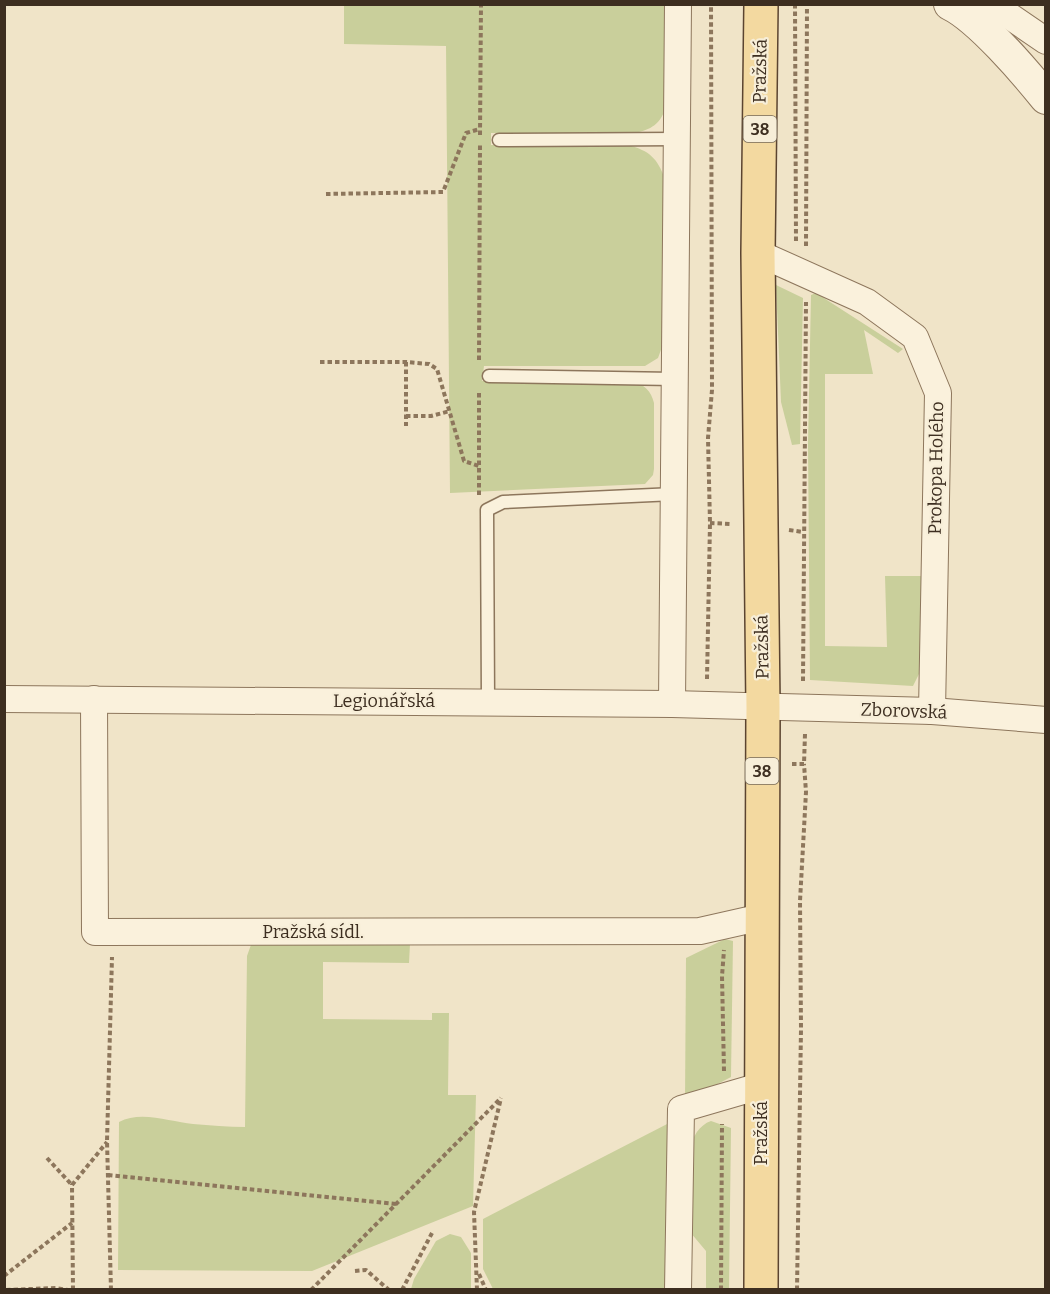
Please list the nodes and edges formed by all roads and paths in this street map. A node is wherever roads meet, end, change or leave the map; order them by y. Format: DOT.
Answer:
graph roads {
  1 [pos="678,4"];
  2 [pos="711,4"];
  3 [pos="761,4"];
  4 [pos="795,4"];
  5 [pos="807,4"];
  6 [pos="992,4"];
  7 [pos="954,5"];
  8 [pos="1046,42"];
  9 [pos="1046,98"];
  10 [pos="480,129"];
  11 [pos="499,140"];
  12 [pos="678,140"];
  13 [pos="326,194"];
  14 [pos="758,253"];
  15 [pos="802,273"];
  16 [pos="320,362"];
  17 [pos="406,362"];
  18 [pos="489,376"];
  19 [pos="675,379"];
  20 [pos="450,411"];
  21 [pos="406,416"];
  22 [pos="406,426"];
  23 [pos="479,466"];
  24 [pos="674,494"];
  25 [pos="4,699"];
  26 [pos="94,699"];
  27 [pos="488,702"];
  28 [pos="672,704"];
  29 [pos="709,705"];
  30 [pos="763,707"];
  31 [pos="802,708"];
  32 [pos="932,711"];
  33 [pos="1046,720"];
  34 [pos="804,764"];
  35 [pos="762,766"];
  36 [pos="762,917"];
  37 [pos="728,926"];
  38 [pos="95,932"];
  39 [pos="760,1086"];
  40 [pos="723,1097"];
  41 [pos="107,1141"];
  42 [pos="46,1158"];
  43 [pos="108,1175"];
  44 [pos="72,1185"];
  45 [pos="396,1204"];
  46 [pos="72,1224"];
  47 [pos="432,1233"];
  48 [pos="477,1270"];
  49 [pos="354,1271"];
  50 [pos="4,1275"];
  51 [pos="56,1289"];
  52 [pos="6,1290"];
  53 [pos="68,1290"];
  54 [pos="74,1290"];
  55 [pos="111,1290"];
  56 [pos="311,1290"];
  57 [pos="390,1290"];
  58 [pos="402,1290"];
  59 [pos="477,1290"];
  60 [pos="486,1290"];
  61 [pos="678,1290"];
  62 [pos="721,1290"];
  63 [pos="761,1290"];
  64 [pos="797,1290"];
  1 -- 12 [label="street"];
  2 -- 29 [label="path"];
  3 -- 14 [label="main road, Pražská / 38"];
  4 -- 15 [label="path"];
  5 -- 15 [label="path"];
  6 -- 8 [label="street"];
  7 -- 9 [label="street"];
  10 -- 13 [label="path"];
  11 -- 12 [label="lane"];
  12 -- 19 [label="street"];
  14 -- 15 [label="street, Prokopa Holého"];
  14 -- 30 [label="main road, Pražská / 38"];
  15 -- 31 [label="path"];
  15 -- 32 [label="street, Prokopa Holého"];
  16 -- 17 [label="path"];
  17 -- 20 [label="path"];
  17 -- 21 [label="path"];
  18 -- 19 [label="lane"];
  19 -- 24 [label="street"];
  20 -- 21 [label="path"];
  20 -- 23 [label="path"];
  21 -- 22 [label="path"];
  24 -- 27 [label="lane"];
  24 -- 28 [label="street"];
  25 -- 26 [label="street, Legionářská"];
  26 -- 27 [label="street, Legionářská"];
  26 -- 38 [label="street"];
  27 -- 28 [label="street, Legionářská"];
  28 -- 29 [label="street, Legionářská"];
  29 -- 30 [label="street, Legionářská"];
  30 -- 31 [label="street, Zborovská"];
  30 -- 35 [label="main road, Pražská / 38"];
  31 -- 32 [label="street, Zborovská"];
  31 -- 34 [label="path"];
  32 -- 33 [label="street, Zborovská"];
  34 -- 35 [label="path"];
  34 -- 64 [label="path"];
  35 -- 36 [label="main road, Pražská / 38"];
  36 -- 37 [label="street, Pražská sídl."];
  36 -- 39 [label="main road, Pražská / 38"];
  37 -- 38 [label="street, Pražská sídl."];
  37 -- 40 [label="path"];
  38 -- 41 [label="path"];
  39 -- 40 [label="street"];
  39 -- 63 [label="main road, Pražská / 38"];
  40 -- 61 [label="street"];
  40 -- 62 [label="path"];
  41 -- 43 [label="path"];
  41 -- 44 [label="path"];
  42 -- 44 [label="path"];
  43 -- 45 [label="path"];
  43 -- 55 [label="path"];
  44 -- 46 [label="path"];
  45 -- 48 [label="path"];
  45 -- 56 [label="path"];
  46 -- 50 [label="path"];
  46 -- 54 [label="path"];
  47 -- 58 [label="path"];
  48 -- 59 [label="path"];
  48 -- 60 [label="path"];
  49 -- 57 [label="path"];
  51 -- 52 [label="path"];
  51 -- 53 [label="path"];
}
